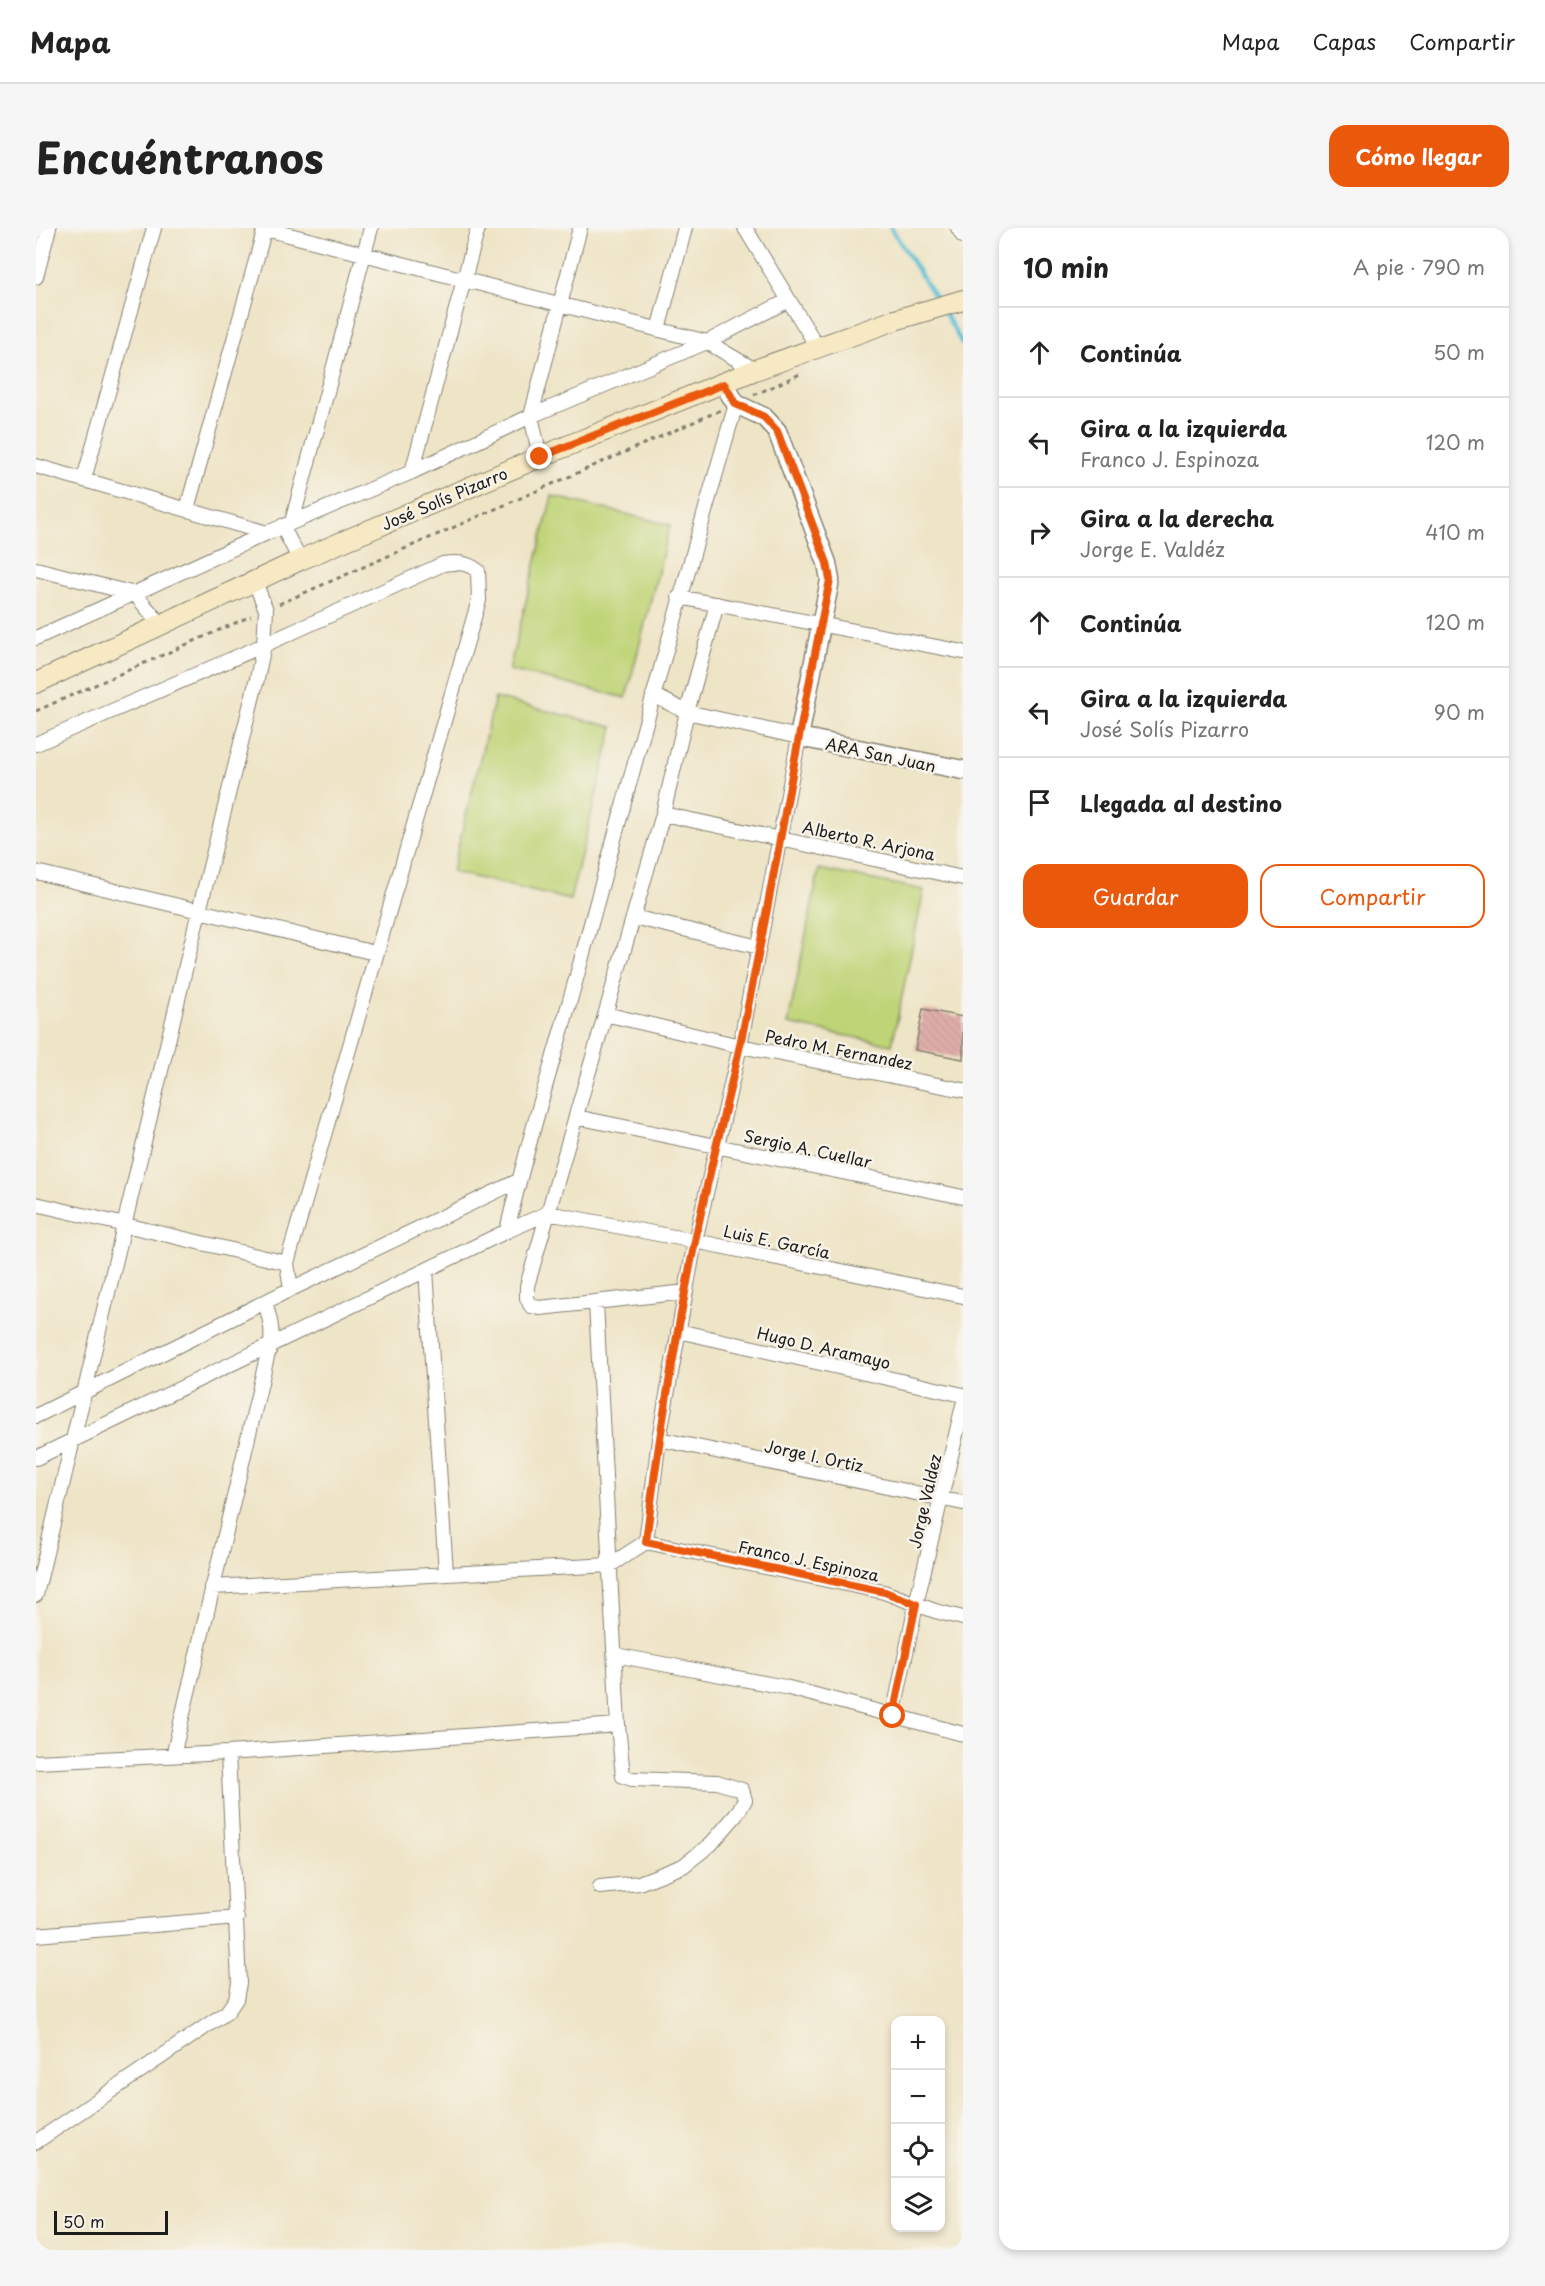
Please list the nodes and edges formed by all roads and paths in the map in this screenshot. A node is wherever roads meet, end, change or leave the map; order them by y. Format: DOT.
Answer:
graph roads {
  1 [pos="49,228"];
  2 [pos="154,228"];
  3 [pos="264,228"];
  4 [pos="371,228"];
  5 [pos="478,228"];
  6 [pos="580,228"];
  7 [pos="685,228"];
  8 [pos="745,228"];
  9 [pos="958,228"];
  10 [pos="963,236"];
  11 [pos="364,254"];
  12 [pos="36,277"];
  13 [pos="464,280"];
  14 [pos="789,300"];
  15 [pos="963,300"];
  16 [pos="559,304"];
  17 [pos="658,330"];
  18 [pos="707,342"];
  19 [pos="818,348"];
  20 [pos="755,370"];
  21 [pos="724,384"];
  22 [pos="736,404"];
  23 [pos="531,416"];
  24 [pos="540,457"];
  25 [pos="36,466"];
  26 [pos="412,472"];
  27 [pos="84,479"];
  28 [pos="187,509"];
  29 [pos="287,524"];
  30 [pos="267,532"];
  31 [pos="300,560"];
  32 [pos="36,569"];
  33 [pos="255,582"];
  34 [pos="135,594"];
  35 [pos="679,597"];
  36 [pos="717,604"];
  37 [pos="266,610"];
  38 [pos="820,624"];
  39 [pos="161,625"];
  40 [pos="36,638"];
  41 [pos="264,645"];
  42 [pos="963,652"];
  43 [pos="36,682"];
  44 [pos="653,695"];
  45 [pos="36,711"];
  46 [pos="687,712"];
  47 [pos="799,737"];
  48 [pos="36,744"];
  49 [pos="963,770"];
  50 [pos="663,814"];
  51 [pos="780,838"];
  52 [pos="36,872"];
  53 [pos="963,878"];
  54 [pos="199,910"];
  55 [pos="633,917"];
  56 [pos="759,947"];
  57 [pos="375,953"];
  58 [pos="605,1014"];
  59 [pos="740,1046"];
  60 [pos="963,1090"];
  61 [pos="576,1117"];
  62 [pos="716,1145"];
  63 [pos="518,1181"];
  64 [pos="963,1197"];
  65 [pos="36,1204"];
  66 [pos="548,1213"];
  67 [pos="126,1225"];
  68 [pos="507,1230"];
  69 [pos="695,1241"];
  70 [pos="286,1263"];
  71 [pos="426,1270"];
  72 [pos="291,1289"];
  73 [pos="686,1292"];
  74 [pos="963,1296"];
  75 [pos="265,1302"];
  76 [pos="596,1303"];
  77 [pos="678,1331"];
  78 [pos="273,1344"];
  79 [pos="86,1392"];
  80 [pos="963,1395"];
  81 [pos="963,1405"];
  82 [pos="36,1416"];
  83 [pos="659,1439"];
  84 [pos="74,1440"];
  85 [pos="36,1458"];
  86 [pos="942,1499"];
  87 [pos="963,1503"];
  88 [pos="646,1542"];
  89 [pos="610,1565"];
  90 [pos="446,1573"];
  91 [pos="212,1587"];
  92 [pos="36,1595"];
  93 [pos="916,1604"];
  94 [pos="963,1618"];
  95 [pos="615,1655"];
  96 [pos="893,1716"];
  97 [pos="618,1725"];
  98 [pos="963,1734"];
  99 [pos="228,1753"];
  100 [pos="173,1756"];
  101 [pos="36,1762"];
  102 [pos="600,1887"];
  103 [pos="237,1918"];
  104 [pos="36,1935"];
  105 [pos="36,2142"];
  1 -- 12 [label="street"];
  2 -- 27 [label="street"];
  3 -- 11 [label="street"];
  3 -- 28 [label="street"];
  4 -- 11 [label="street"];
  5 -- 13 [label="street"];
  6 -- 16 [label="street"];
  7 -- 17 [label="street"];
  8 -- 14 [label="street"];
  9 -- 10 [label="street"];
  11 -- 13 [label="street"];
  11 -- 29 [label="street"];
  13 -- 16 [label="street"];
  13 -- 26 [label="street"];
  14 -- 18 [label="street"];
  14 -- 19 [label="street"];
  15 -- 19 [label="main road, José Solís Pizarro"];
  16 -- 17 [label="street"];
  16 -- 23 [label="street"];
  17 -- 18 [label="street"];
  18 -- 20 [label="street"];
  18 -- 23 [label="street"];
  19 -- 20 [label="main road, José Solís Pizarro"];
  20 -- 21 [label="main road, José Solís Pizarro"];
  21 -- 22 [label="street"];
  21 -- 24 [label="main road, José Solís Pizarro"];
  22 -- 35 [label="street"];
  22 -- 37 [label="path"];
  22 -- 38 [label="street"];
  23 -- 24 [label="street"];
  23 -- 26 [label="street"];
  24 -- 31 [label="main road, José Solís Pizarro"];
  25 -- 27 [label="street"];
  26 -- 29 [label="street"];
  27 -- 28 [label="street"];
  28 -- 30 [label="street"];
  29 -- 30 [label="street"];
  29 -- 31 [label="street"];
  30 -- 34 [label="street"];
  31 -- 33 [label="main road, José Solís Pizarro"];
  32 -- 34 [label="street"];
  33 -- 37 [label="street"];
  33 -- 39 [label="main road, José Solís Pizarro"];
  34 -- 39 [label="street"];
  34 -- 40 [label="street"];
  35 -- 36 [label="street"];
  35 -- 44 [label="street"];
  36 -- 38 [label="street"];
  36 -- 46 [label="street"];
  37 -- 41 [label="street"];
  37 -- 45 [label="path"];
  38 -- 42 [label="street"];
  38 -- 47 [label="street"];
  39 -- 43 [label="main road, José Solís Pizarro"];
  41 -- 48 [label="street"];
  41 -- 54 [label="street"];
  41 -- 57 [label="street"];
  44 -- 46 [label="street"];
  44 -- 63 [label="street"];
  46 -- 47 [label="street"];
  46 -- 50 [label="street"];
  47 -- 49 [label="street, ARA San Juan"];
  47 -- 51 [label="street"];
  50 -- 51 [label="street, Alberto R. Arjona"];
  50 -- 55 [label="street"];
  51 -- 53 [label="street, Alberto R. Arjona"];
  51 -- 56 [label="street"];
  52 -- 54 [label="street"];
  54 -- 57 [label="street"];
  54 -- 67 [label="street"];
  55 -- 56 [label="street"];
  55 -- 58 [label="street"];
  56 -- 59 [label="street"];
  57 -- 70 [label="street"];
  58 -- 59 [label="street, Pedro M. Fernandez"];
  58 -- 61 [label="street"];
  59 -- 60 [label="street, Pedro M. Fernandez"];
  59 -- 62 [label="street"];
  61 -- 62 [label="street, Sergio A. Cuellar"];
  61 -- 66 [label="street"];
  62 -- 64 [label="street, Sergio A. Cuellar"];
  62 -- 69 [label="street"];
  63 -- 68 [label="street"];
  63 -- 72 [label="street"];
  65 -- 67 [label="street"];
  66 -- 68 [label="street"];
  66 -- 69 [label="street, Luis E. García"];
  66 -- 76 [label="street"];
  67 -- 70 [label="street"];
  67 -- 79 [label="street"];
  68 -- 71 [label="street"];
  69 -- 73 [label="street"];
  69 -- 74 [label="street, Luis E. García"];
  70 -- 72 [label="street"];
  71 -- 78 [label="street"];
  71 -- 90 [label="street"];
  72 -- 75 [label="street"];
  73 -- 76 [label="street"];
  73 -- 77 [label="street"];
  75 -- 78 [label="street"];
  75 -- 79 [label="street"];
  76 -- 89 [label="street"];
  77 -- 80 [label="street, Hugo D. Aramayo"];
  77 -- 83 [label="street"];
  78 -- 84 [label="street"];
  78 -- 91 [label="street"];
  79 -- 82 [label="street"];
  79 -- 84 [label="street"];
  81 -- 86 [label="street, Jorge Valdez"];
  83 -- 86 [label="street, Jorge I. Ortiz"];
  83 -- 88 [label="street"];
  84 -- 85 [label="street"];
  84 -- 92 [label="street"];
  86 -- 87 [label="street, Jorge I. Ortiz"];
  86 -- 93 [label="street, Jorge Valdez"];
  88 -- 89 [label="street"];
  88 -- 93 [label="street, Franco J. Espinoza"];
  89 -- 90 [label="street"];
  89 -- 95 [label="street"];
  90 -- 91 [label="street"];
  91 -- 100 [label="street"];
  93 -- 94 [label="street, Franco J. Espinoza"];
  93 -- 96 [label="street, Jorge Valdez"];
  95 -- 96 [label="street"];
  95 -- 97 [label="street"];
  96 -- 98 [label="street"];
  97 -- 99 [label="street"];
  97 -- 102 [label="street"];
  99 -- 100 [label="street"];
  99 -- 103 [label="street"];
  100 -- 101 [label="street"];
  103 -- 104 [label="street"];
  103 -- 105 [label="street"];
}
